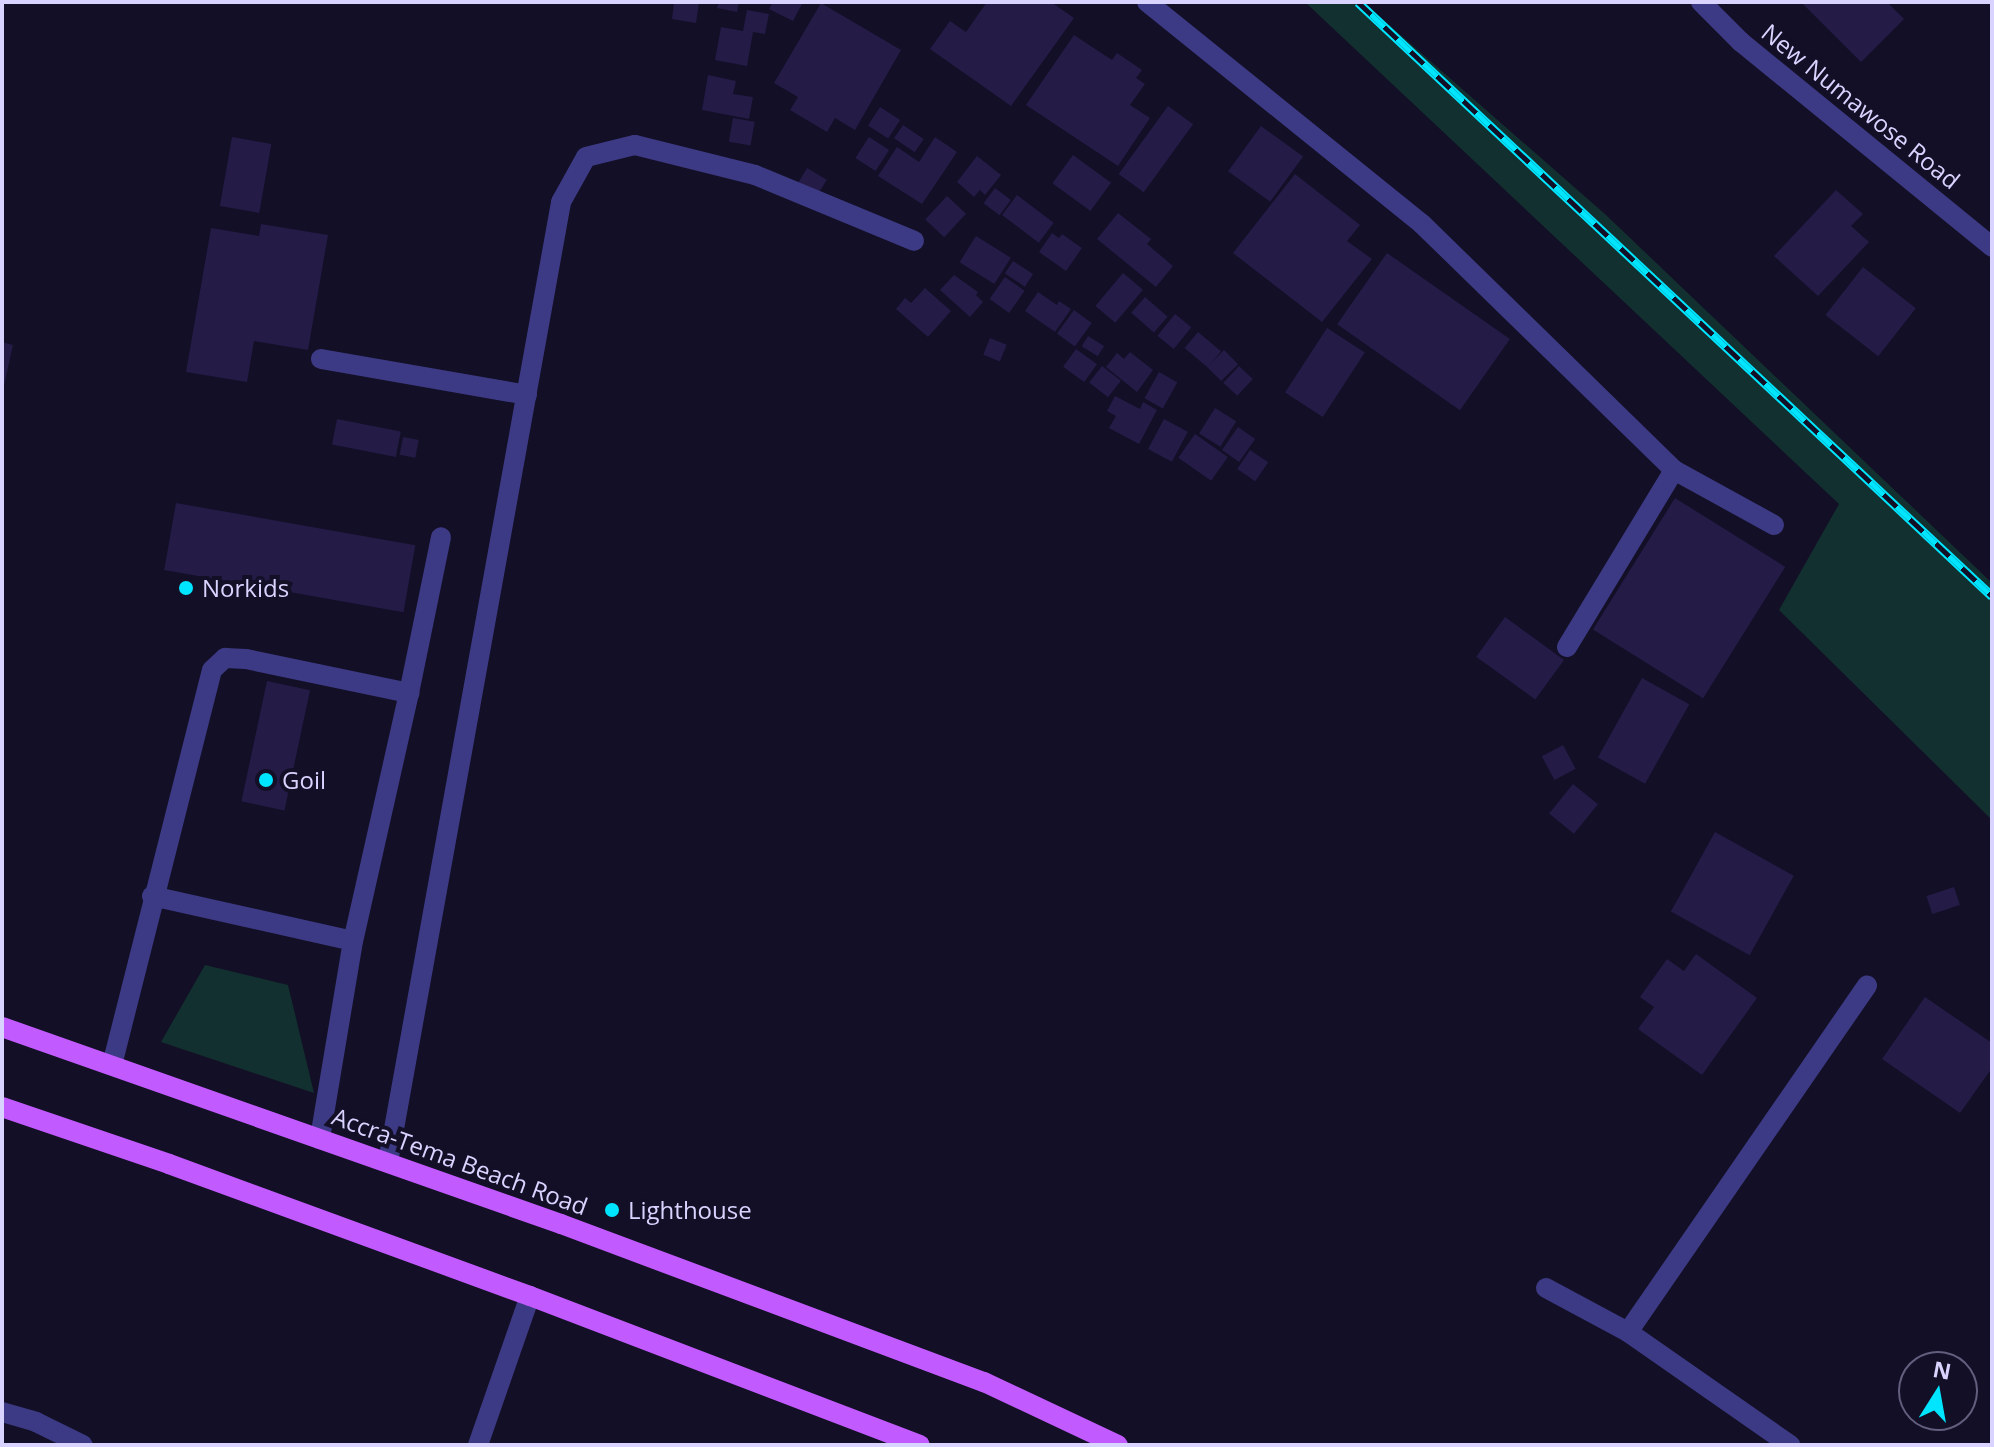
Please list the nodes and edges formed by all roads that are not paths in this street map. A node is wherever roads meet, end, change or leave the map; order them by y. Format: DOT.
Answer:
graph roads {
  1 [pos="1147,2"];
  2 [pos="1701,2"];
  3 [pos="914,241"];
  4 [pos="1992,247"];
  5 [pos="321,359"];
  6 [pos="527,395"];
  7 [pos="1674,470"];
  8 [pos="1774,525"];
  9 [pos="441,537"];
  10 [pos="1567,647"];
  11 [pos="409,693"];
  12 [pos="152,896"];
  13 [pos="353,941"];
  14 [pos="1867,986"];
  15 [pos="2,1027"];
  16 [pos="112,1065"];
  17 [pos="2,1107"];
  18 [pos="320,1139"];
  19 [pos="388,1162"];
  20 [pos="1546,1288"];
  21 [pos="530,1296"];
  22 [pos="1628,1332"];
  23 [pos="2,1412"];
  24 [pos="83,1445"];
  25 [pos="478,1445"];
  26 [pos="920,1445"];
  27 [pos="1118,1445"];
  28 [pos="1790,1445"];
  1 -- 7 [label="street"];
  2 -- 4 [label="street, New Numawose Road"];
  3 -- 6 [label="street"];
  5 -- 6 [label="street"];
  6 -- 19 [label="street"];
  7 -- 8 [label="street"];
  7 -- 10 [label="street"];
  9 -- 11 [label="street"];
  11 -- 12 [label="street"];
  11 -- 13 [label="street"];
  12 -- 13 [label="street"];
  12 -- 16 [label="street"];
  13 -- 18 [label="street"];
  14 -- 22 [label="street"];
  15 -- 16 [label="main road, Accra-Tema Beach Road"];
  16 -- 18 [label="main road, Accra-Tema Beach Road"];
  17 -- 21 [label="main road"];
  18 -- 19 [label="main road, Accra-Tema Beach Road"];
  19 -- 27 [label="main road, Accra-Tema Beach Road"];
  20 -- 22 [label="street"];
  21 -- 25 [label="street"];
  21 -- 26 [label="main road"];
  22 -- 28 [label="street"];
  23 -- 24 [label="street"];
}
